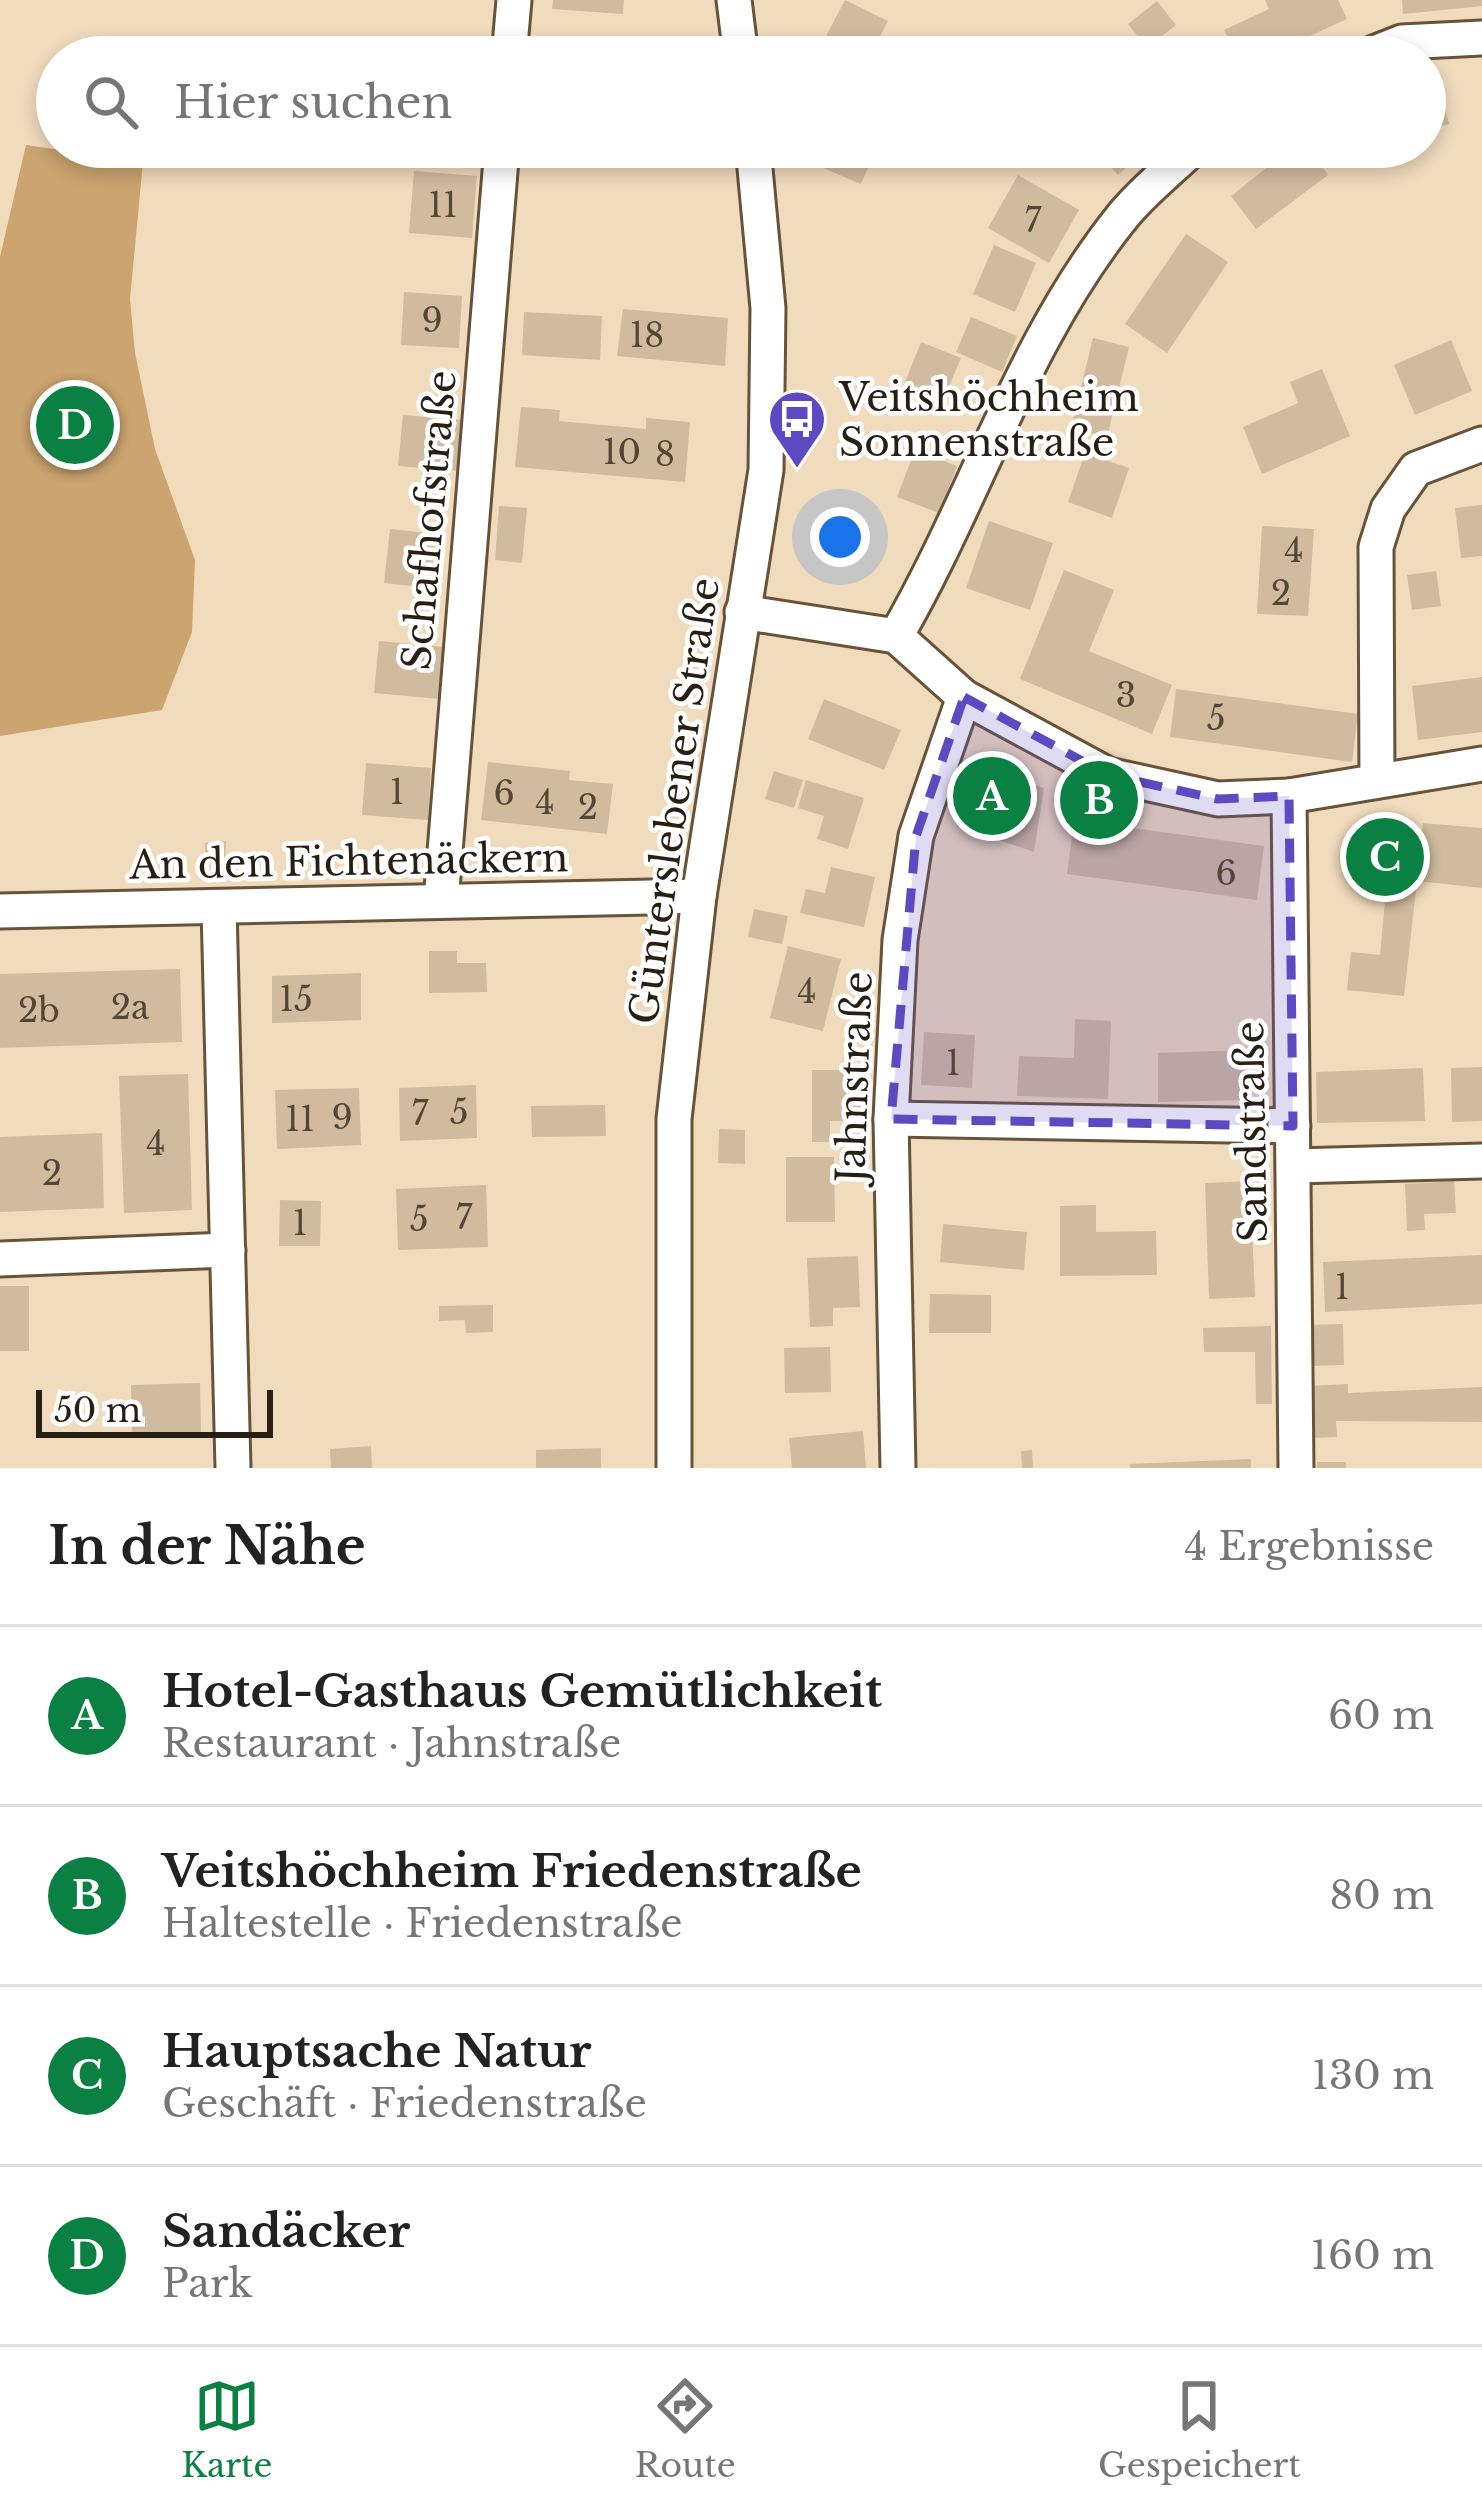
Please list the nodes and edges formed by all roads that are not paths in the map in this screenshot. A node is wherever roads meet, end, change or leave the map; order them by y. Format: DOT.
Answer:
graph roads {
  1 [pos="514,0"];
  2 [pos="734,0"];
  3 [pos="511,36"];
  4 [pos="738,36"];
  5 [pos="1482,38"];
  6 [pos="1446,40"];
  7 [pos="500,168"];
  8 [pos="755,168"];
  9 [pos="1172,168"];
  10 [pos="1482,444"];
  11 [pos="742,612"];
  12 [pos="896,636"];
  13 [pos="964,697"];
  14 [pos="1482,764"];
  15 [pos="1377,781"];
  16 [pos="1289,796"];
  17 [pos="699,896"];
  18 [pos="442,901"];
  19 [pos="219,907"];
  20 [pos="0,911"];
  21 [pos="891,1119"];
  22 [pos="1293,1126"];
  23 [pos="1482,1161"];
  24 [pos="1294,1166"];
  25 [pos="228,1250"];
  26 [pos="0,1259"];
  27 [pos="233,1468"];
  28 [pos="674,1468"];
  29 [pos="898,1468"];
  30 [pos="1296,1468"];
  1 -- 3 [label="street"];
  2 -- 4 [label="street"];
  5 -- 6 [label="street"];
  7 -- 18 [label="street, Schafhofstraße"];
  8 -- 11 [label="street, Günterslebener Straße"];
  9 -- 12 [label="street"];
  10 -- 15 [label="street"];
  11 -- 12 [label="street"];
  11 -- 17 [label="street, Günterslebener Straße"];
  12 -- 13 [label="street"];
  13 -- 16 [label="street"];
  13 -- 21 [label="street, Jahnstraße"];
  14 -- 15 [label="street"];
  15 -- 16 [label="street"];
  16 -- 22 [label="street, Sandstraße"];
  17 -- 18 [label="street, An den Fichtenäckern"];
  17 -- 28 [label="street, Günterslebener Straße"];
  18 -- 19 [label="street, An den Fichtenäckern"];
  19 -- 20 [label="street, An den Fichtenäckern"];
  19 -- 25 [label="street"];
  21 -- 22 [label="street"];
  21 -- 29 [label="street, Jahnstraße"];
  22 -- 24 [label="street, Sandstraße"];
  23 -- 24 [label="street"];
  24 -- 30 [label="street, Sandstraße"];
  25 -- 26 [label="street"];
  25 -- 27 [label="street"];
}
